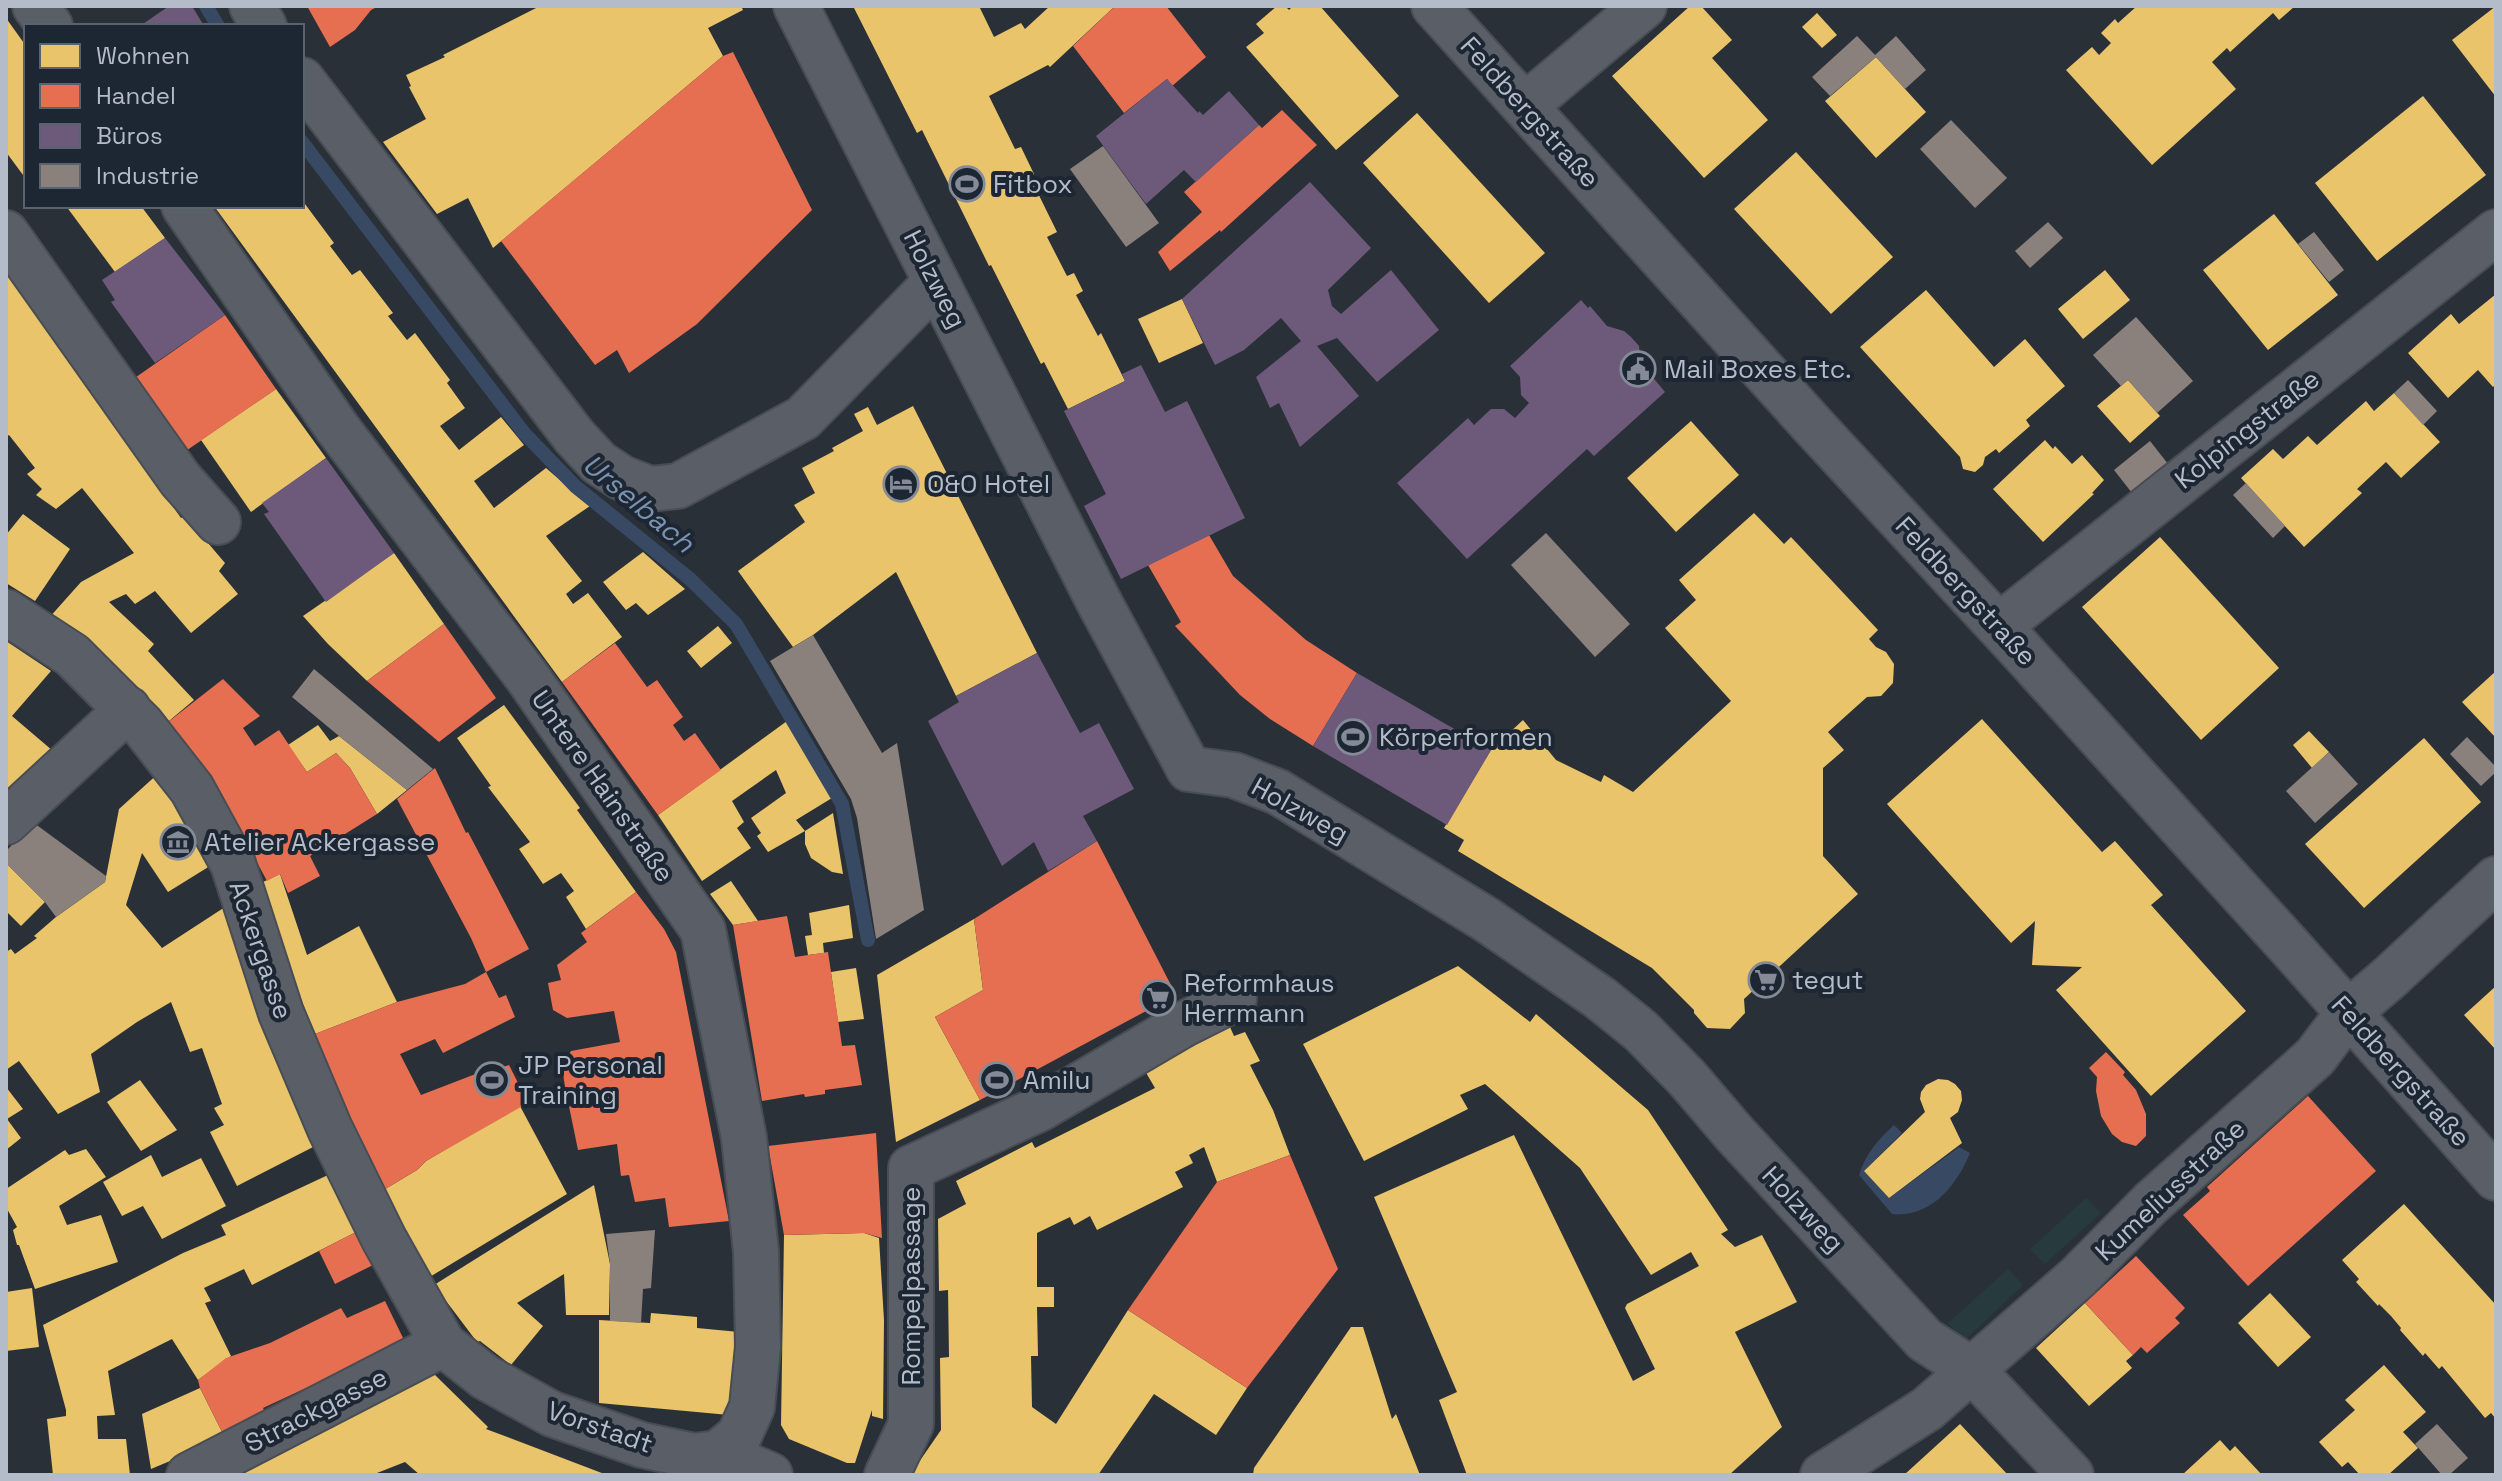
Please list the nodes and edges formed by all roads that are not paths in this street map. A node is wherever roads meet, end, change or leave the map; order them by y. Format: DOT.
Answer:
graph roads {
  1 [pos="35,6"];
  2 [pos="252,6"];
  3 [pos="796,6"];
  4 [pos="1434,6"];
  5 [pos="1644,6"];
  6 [pos="48,24"];
  7 [pos="263,24"];
  8 [pos="304,83"];
  9 [pos="1525,106"];
  10 [pos="185,208"];
  11 [pos="2496,232"];
  12 [pos="6,233"];
  13 [pos="936,282"];
  14 [pos="218,522"];
  15 [pos="6,612"];
  16 [pos="1999,626"];
  17 [pos="128,709"];
  18 [pos="6,822"];
  19 [pos="2496,879"];
  20 [pos="1234,999"];
  21 [pos="2349,1012"];
  22 [pos="2496,1178"];
  23 [pos="443,1344"];
  24 [pos="1972,1370"];
  25 [pos="718,1453"];
  26 [pos="189,1475"];
  27 [pos="770,1475"];
  28 [pos="887,1475"];
  29 [pos="1823,1475"];
  30 [pos="2071,1475"];
  1 -- 6 [label="street"];
  2 -- 7 [label="street"];
  3 -- 13 [label="street, Holzweg"];
  4 -- 9 [label="street, Feldbergstraße"];
  5 -- 9 [label="street"];
  8 -- 13 [label="street"];
  9 -- 16 [label="street, Feldbergstraße"];
  10 -- 25 [label="street, Untere Hainstraße"];
  11 -- 16 [label="street, Kolpingstraße"];
  12 -- 14 [label="street"];
  13 -- 24 [label="street, Holzweg"];
  15 -- 17 [label="street, Ackergasse"];
  16 -- 21 [label="street, Feldbergstraße"];
  17 -- 18 [label="street"];
  17 -- 23 [label="street, Ackergasse"];
  19 -- 21 [label="street, Kumeliusstraße"];
  20 -- 28 [label="street, Rompelpassage"];
  21 -- 22 [label="street, Feldbergstraße"];
  21 -- 24 [label="street, Kumeliusstraße"];
  23 -- 25 [label="street, Vorstadt"];
  23 -- 26 [label="street, Strackgasse"];
  24 -- 29 [label="street, Kumeliusstraße"];
  24 -- 30 [label="street, Holzweg"];
  25 -- 27 [label="street, Vorstadt"];
}
